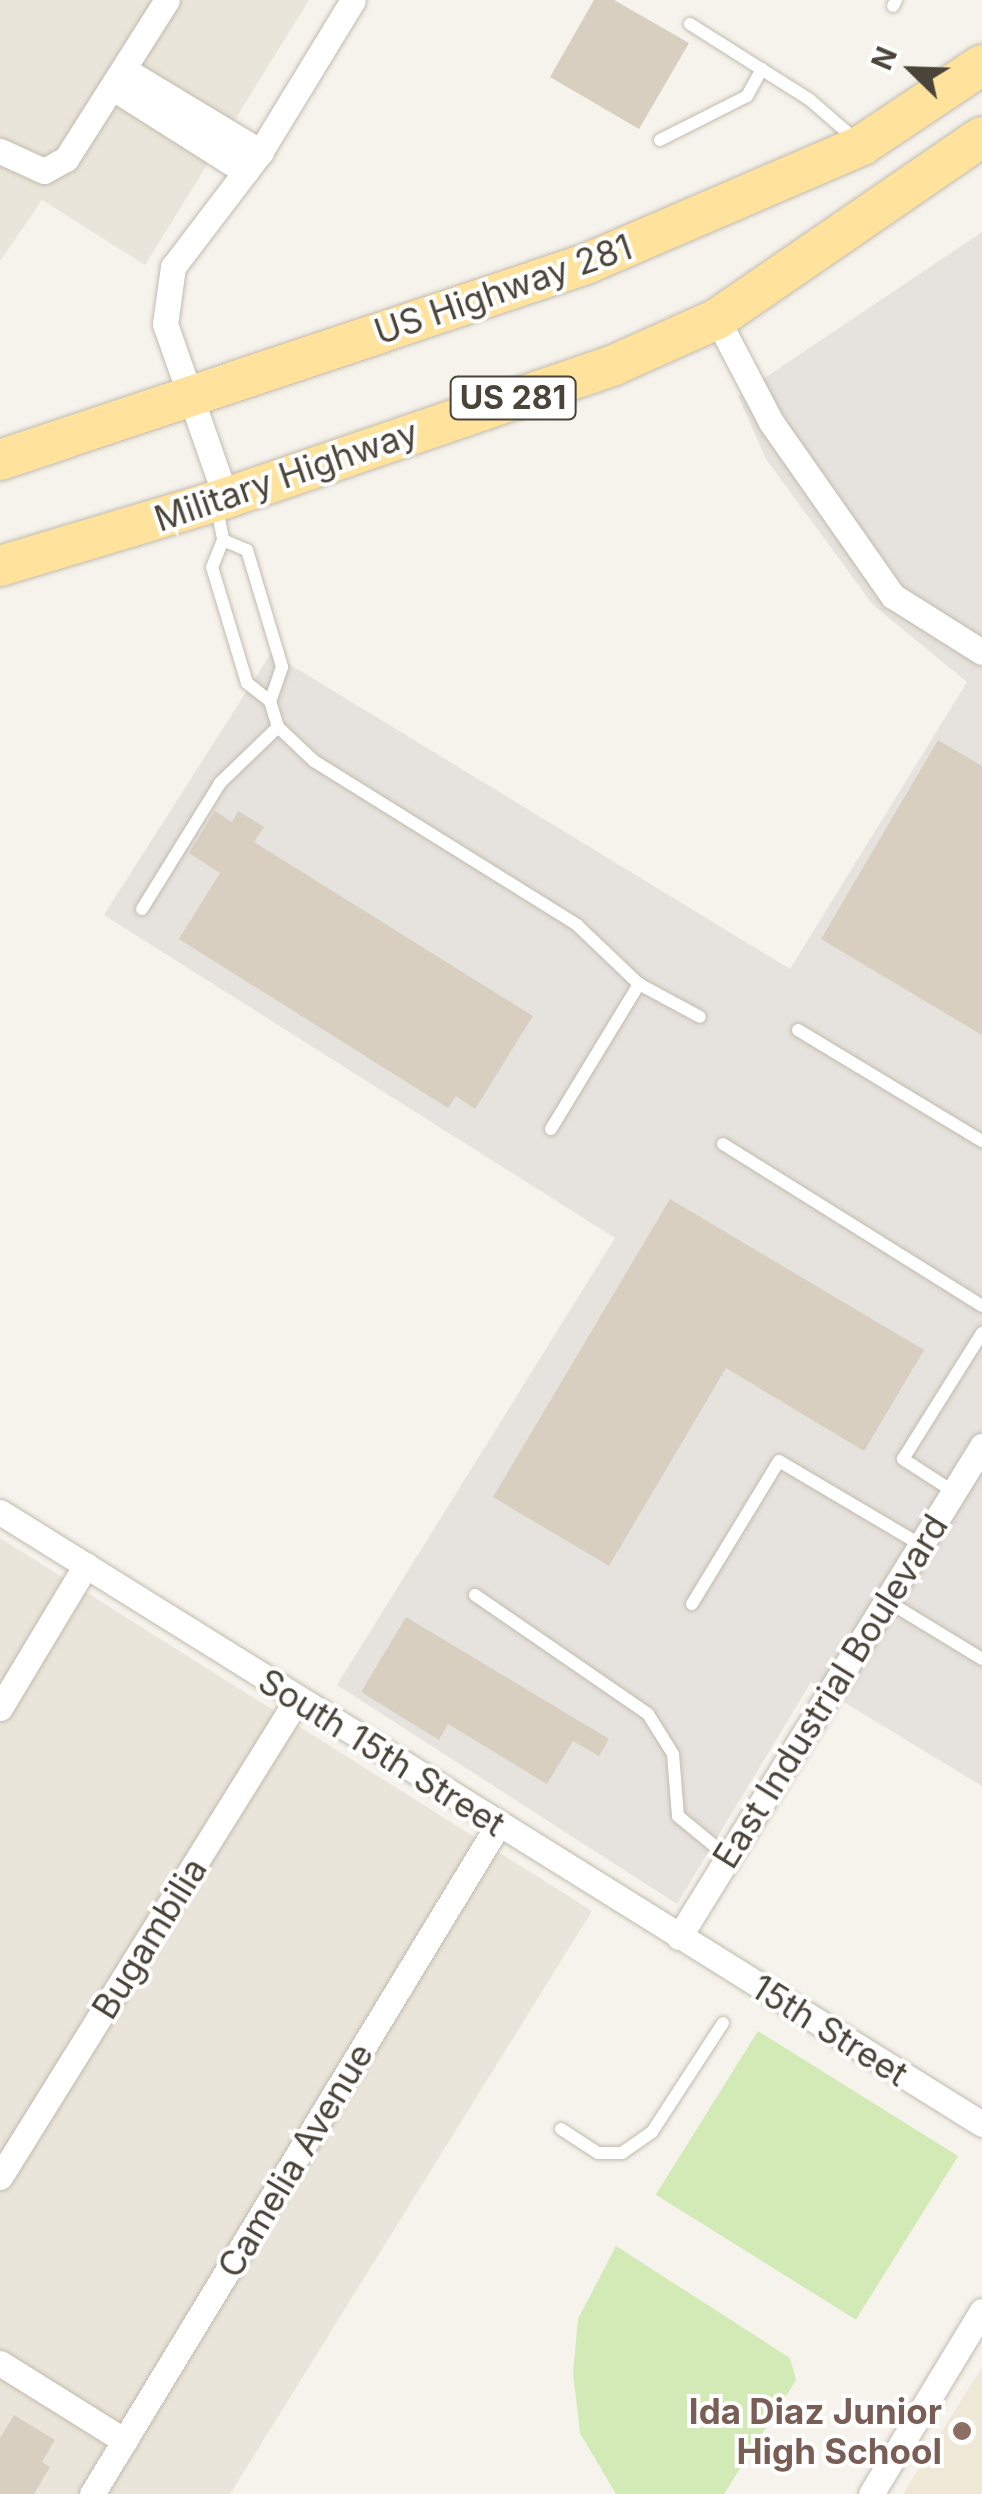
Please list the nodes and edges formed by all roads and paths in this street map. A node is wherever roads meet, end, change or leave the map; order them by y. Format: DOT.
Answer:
graph roads {
  1 [pos="167,0"];
  2 [pos="353,0"];
  3 [pos="690,24"];
  4 [pos="982,65"];
  5 [pos="762,69"];
  6 [pos="119,79"];
  7 [pos="982,137"];
  8 [pos="660,140"];
  9 [pos="862,145"];
  10 [pos="0,150"];
  11 [pos="253,162"];
  12 [pos="717,319"];
  13 [pos="193,394"];
  14 [pos="0,460"];
  15 [pos="222,513"];
  16 [pos="0,566"];
  17 [pos="982,652"];
  18 [pos="270,701"];
  19 [pos="278,727"];
  20 [pos="142,910"];
  21 [pos="639,984"];
  22 [pos="700,1016"];
  23 [pos="798,1030"];
  24 [pos="551,1128"];
  25 [pos="982,1142"];
  26 [pos="723,1144"];
  27 [pos="982,1306"];
  28 [pos="982,1333"];
  29 [pos="982,1446"];
  30 [pos="954,1492"];
  31 [pos="0,1512"];
  32 [pos="921,1544"];
  33 [pos="86,1565"];
  34 [pos="475,1595"];
  35 [pos="887,1601"];
  36 [pos="692,1604"];
  37 [pos="982,1659"];
  38 [pos="298,1698"];
  39 [pos="0,1708"];
  40 [pos="498,1825"];
  41 [pos="728,1857"];
  42 [pos="679,1937"];
  43 [pos="723,2023"];
  44 [pos="982,2124"];
  45 [pos="561,2129"];
  46 [pos="0,2177"];
  47 [pos="982,2311"];
  48 [pos="0,2363"];
  49 [pos="125,2441"];
  50 [pos="92,2494"];
  51 [pos="871,2494"];
  1 -- 6 [label="street"];
  2 -- 11 [label="street"];
  3 -- 5 [label="lane"];
  4 -- 9 [label="main road, US Highway 281"];
  5 -- 8 [label="lane"];
  5 -- 9 [label="lane"];
  6 -- 10 [label="street"];
  6 -- 11 [label="street"];
  7 -- 12 [label="main road, Military Highway / US 281"];
  9 -- 13 [label="main road, US Highway 281"];
  11 -- 13 [label="street"];
  12 -- 15 [label="main road, Military Highway / US 281"];
  12 -- 17 [label="street"];
  13 -- 14 [label="main road, US Highway 281"];
  13 -- 15 [label="street"];
  15 -- 16 [label="main road, Military Highway / US 281"];
  15 -- 18 [label="lane"];
  15 -- 18 [label="lane"];
  18 -- 19 [label="lane"];
  19 -- 20 [label="lane"];
  19 -- 21 [label="lane"];
  21 -- 22 [label="lane"];
  21 -- 24 [label="lane"];
  23 -- 25 [label="lane"];
  26 -- 27 [label="lane"];
  28 -- 30 [label="lane"];
  29 -- 30 [label="street, East Industrial Boulevard"];
  30 -- 32 [label="street, East Industrial Boulevard"];
  31 -- 33 [label="street"];
  32 -- 35 [label="street, East Industrial Boulevard"];
  32 -- 36 [label="lane"];
  33 -- 38 [label="street, South 15th Street"];
  33 -- 39 [label="street"];
  34 -- 41 [label="lane"];
  35 -- 37 [label="lane"];
  35 -- 41 [label="street, East Industrial Boulevard"];
  38 -- 40 [label="street, South 15th Street"];
  38 -- 46 [label="street, Bugambilia"];
  40 -- 42 [label="street, South 15th Street"];
  40 -- 49 [label="street, Camelia Avenue"];
  41 -- 42 [label="street, East Industrial Boulevard"];
  42 -- 44 [label="street, 15th Street"];
  43 -- 45 [label="lane"];
  47 -- 51 [label="street"];
  48 -- 49 [label="street"];
  49 -- 50 [label="street, Camelia Avenue"];
}
